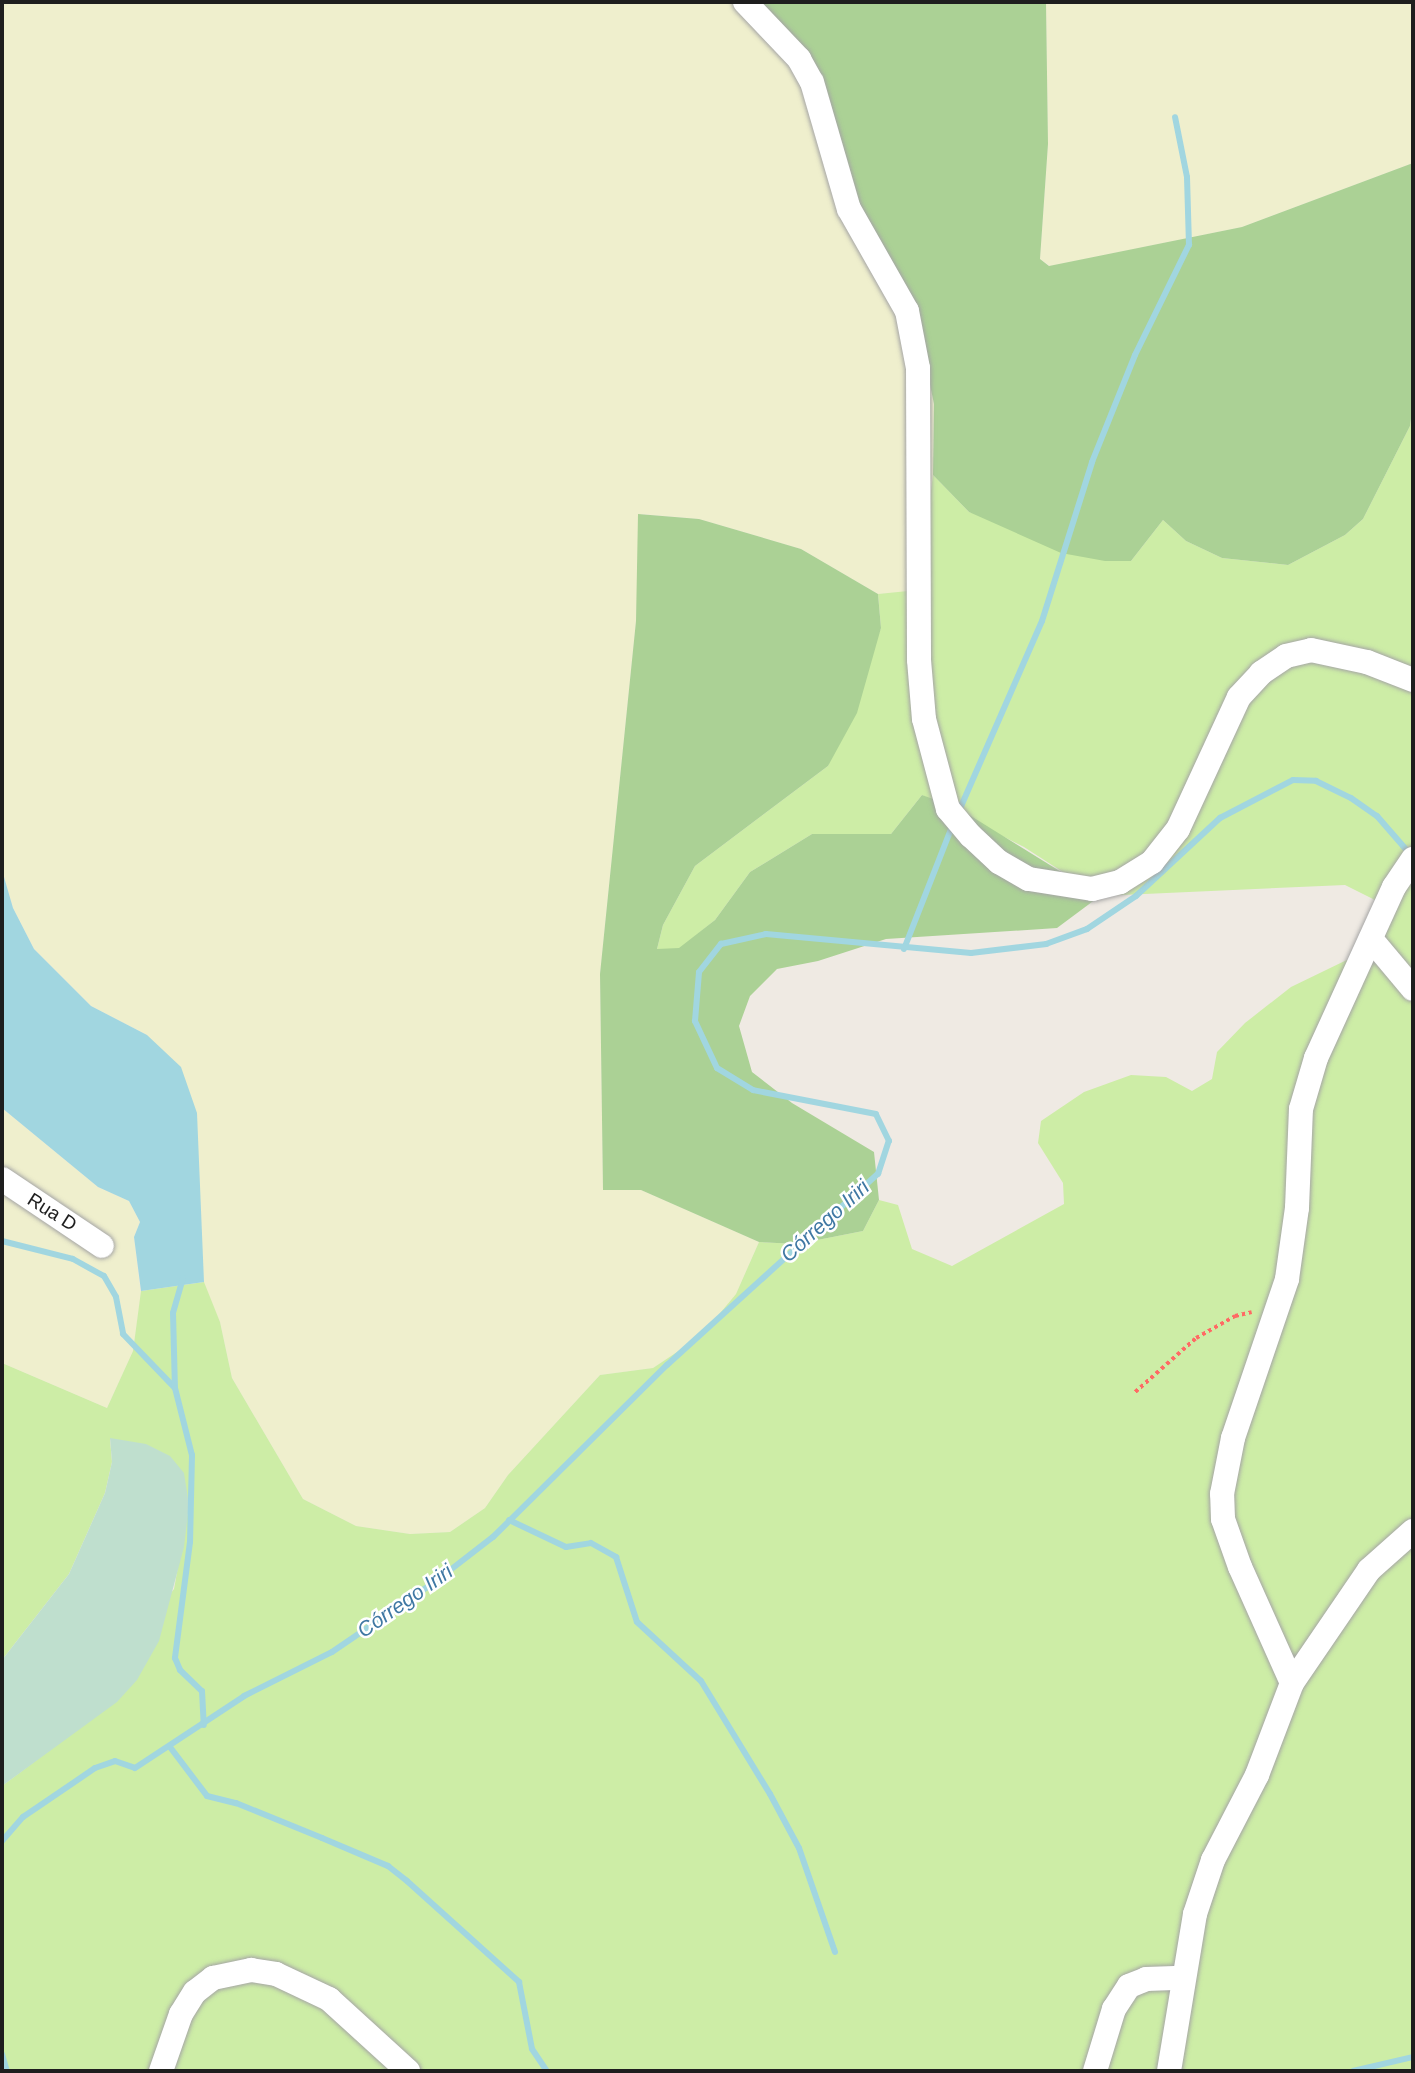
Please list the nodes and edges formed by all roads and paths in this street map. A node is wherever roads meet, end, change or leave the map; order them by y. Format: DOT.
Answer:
graph roads {
  1 [pos="745,2"];
  2 [pos="1413,680"];
  3 [pos="1413,859"];
  4 [pos="1371,939"];
  5 [pos="1413,989"];
  6 [pos="2,1179"];
  7 [pos="102,1246"];
  8 [pos="1278,1306"];
  9 [pos="1135,1392"];
  10 [pos="1413,1531"];
  11 [pos="1292,1684"];
  12 [pos="1182,1978"];
  13 [pos="161,2071"];
  14 [pos="408,2071"];
  15 [pos="1095,2071"];
  16 [pos="1169,2071"];
  1 -- 2 [label="street"];
  3 -- 4 [label="street"];
  4 -- 5 [label="street"];
  4 -- 8 [label="street"];
  6 -- 7 [label="street, Rua D"];
  8 -- 9 [label="path"];
  8 -- 11 [label="street"];
  10 -- 11 [label="street"];
  11 -- 12 [label="street"];
  12 -- 15 [label="street"];
  12 -- 16 [label="street"];
  13 -- 14 [label="street"];
}
